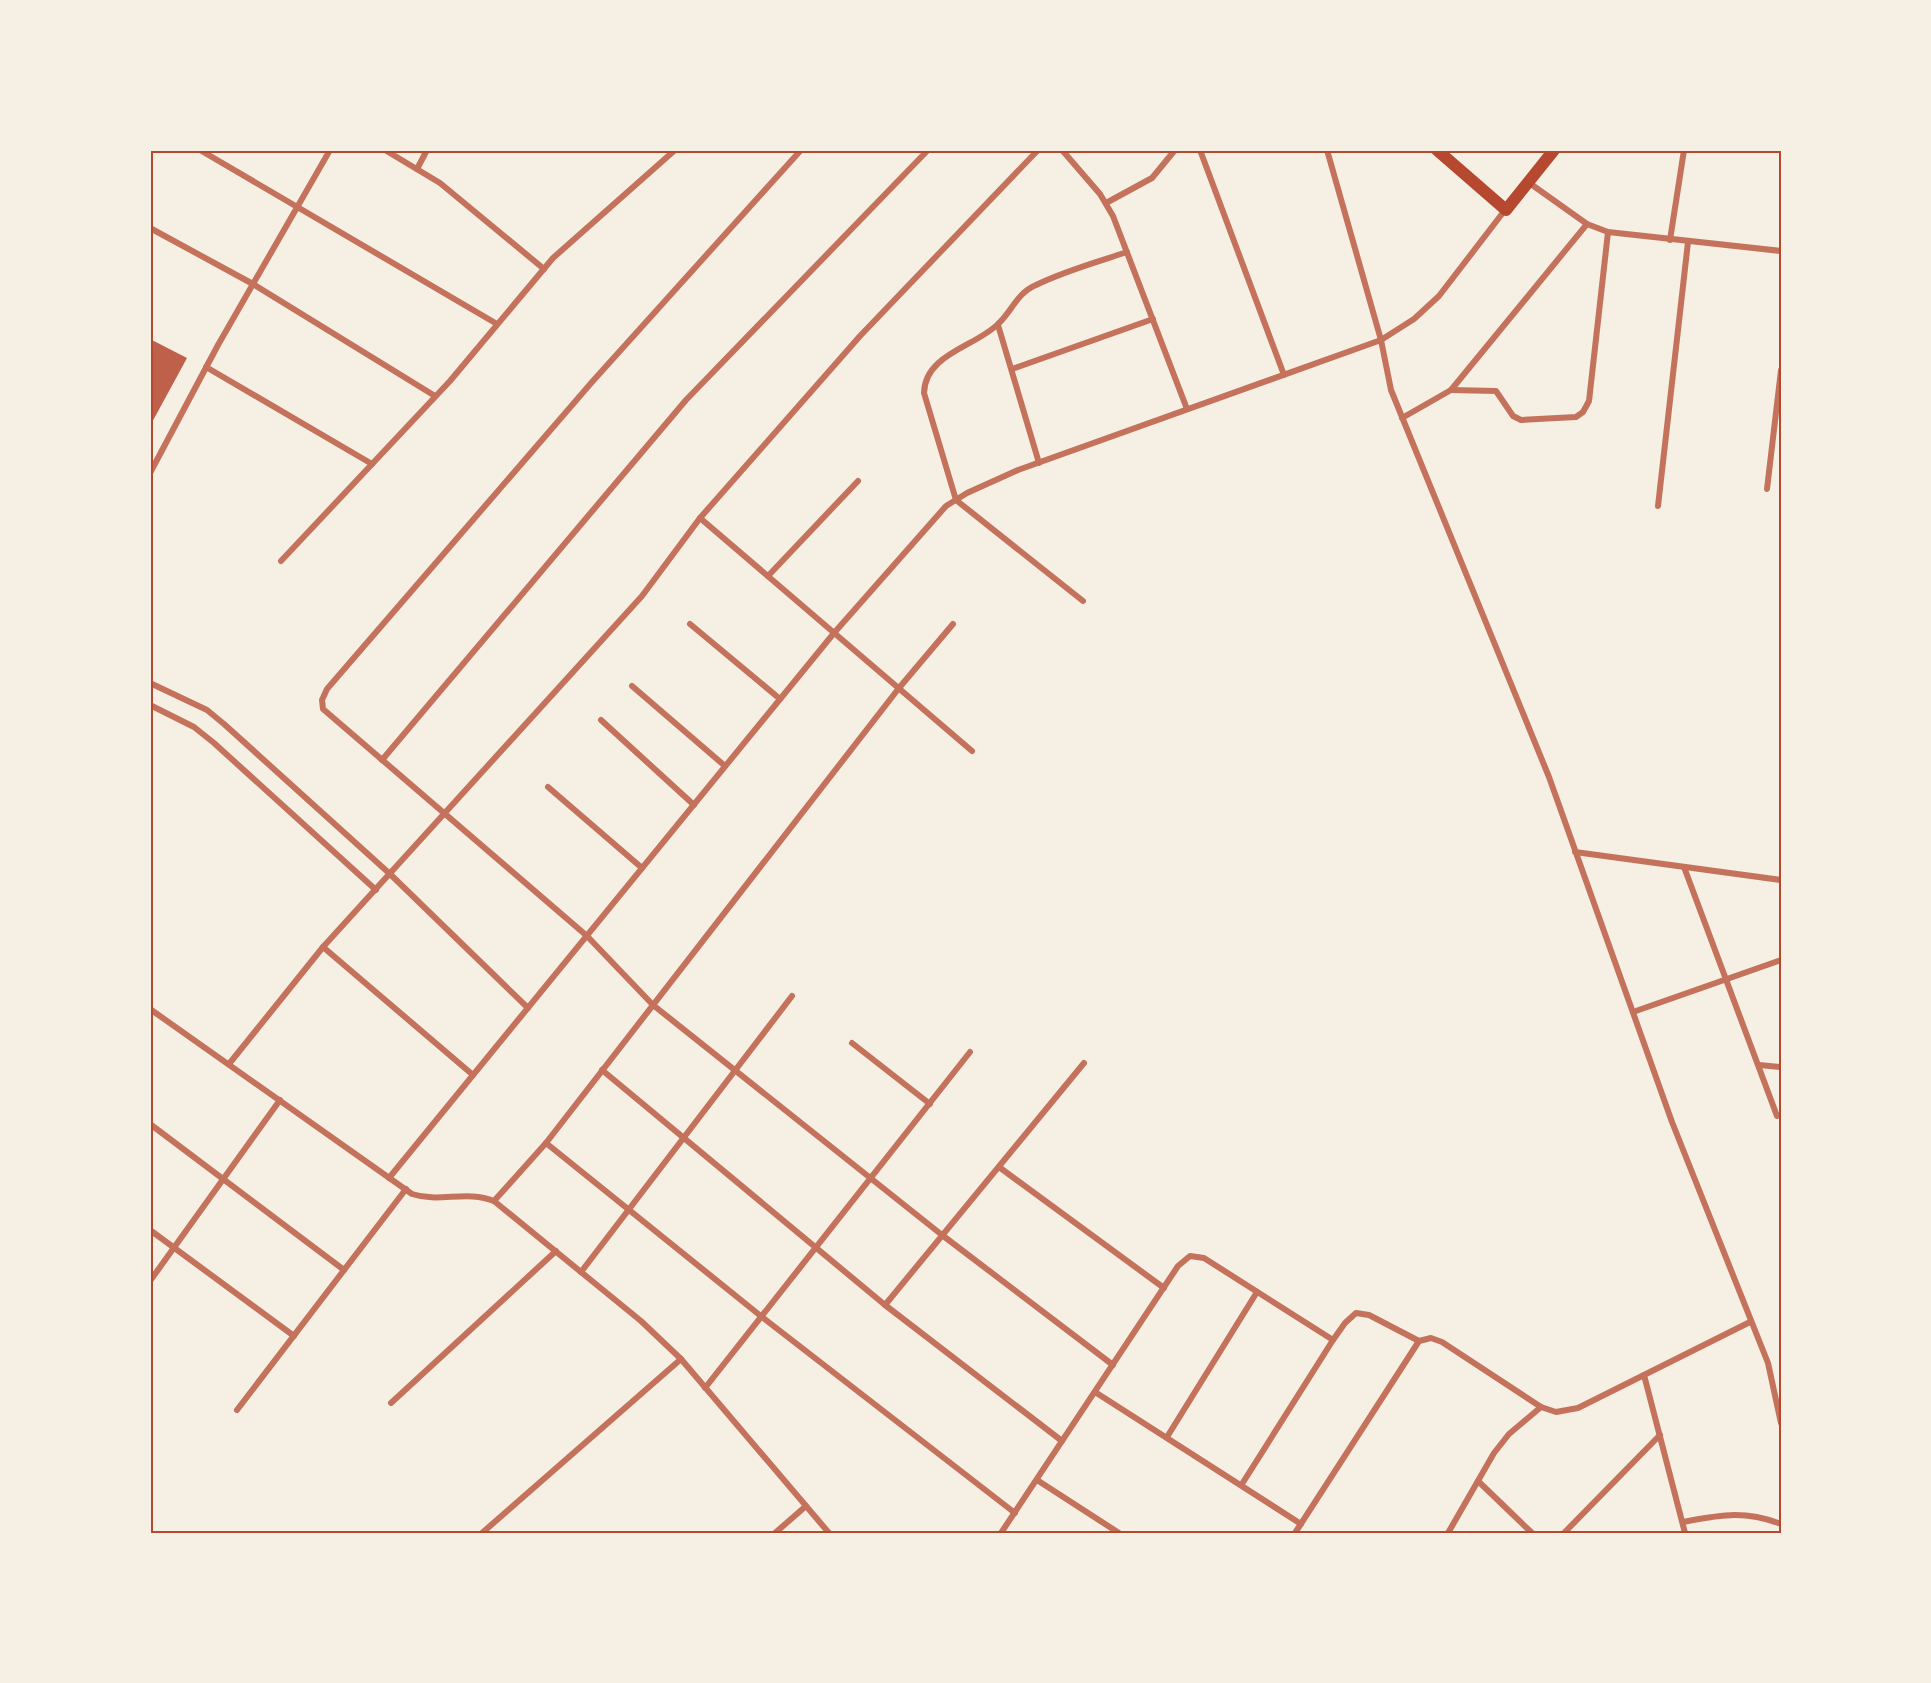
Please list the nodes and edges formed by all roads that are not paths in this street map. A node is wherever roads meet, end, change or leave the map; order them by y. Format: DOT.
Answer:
graph roads {
  1 [pos="200,150"];
  2 [pos="330,150"];
  3 [pos="385,150"];
  4 [pos="428,150"];
  5 [pos="675,150"];
  6 [pos="801,150"];
  7 [pos="928,150"];
  8 [pos="1038,150"];
  9 [pos="1062,150"];
  10 [pos="1175,150"];
  11 [pos="1200,150"];
  12 [pos="1327,150"];
  13 [pos="1437,150"];
  14 [pos="1554,150"];
  15 [pos="1684,150"];
  16 [pos="417,169"];
  17 [pos="1528,182"];
  18 [pos="1106,203"];
  19 [pos="299,207"];
  20 [pos="1506,210"];
  21 [pos="1587,224"];
  22 [pos="150,228"];
  23 [pos="1608,232"];
  24 [pos="1671,240"];
  25 [pos="1688,242"];
  26 [pos="1781,251"];
  27 [pos="1127,252"];
  28 [pos="544,269"];
  29 [pos="253,284"];
  30 [pos="1153,319"];
  31 [pos="497,324"];
  32 [pos="998,325"];
  33 [pos="1381,340"];
  34 [pos="206,367"];
  35 [pos="1012,369"];
  36 [pos="1781,370"];
  37 [pos="1284,375"];
  38 [pos="1451,390"];
  39 [pos="435,396"];
  40 [pos="1187,409"];
  41 [pos="1402,418"];
  42 [pos="1039,463"];
  43 [pos="372,464"];
  44 [pos="150,473"];
  45 [pos="858,481"];
  46 [pos="1767,489"];
  47 [pos="956,501"];
  48 [pos="1658,506"];
  49 [pos="700,518"];
  50 [pos="280,561"];
  51 [pos="768,576"];
  52 [pos="1083,601"];
  53 [pos="690,624"];
  54 [pos="953,624"];
  55 [pos="834,633"];
  56 [pos="150,682"];
  57 [pos="633,686"];
  58 [pos="899,688"];
  59 [pos="780,699"];
  60 [pos="150,705"];
  61 [pos="601,720"];
  62 [pos="972,751"];
  63 [pos="382,760"];
  64 [pos="725,766"];
  65 [pos="548,787"];
  66 [pos="694,805"];
  67 [pos="444,814"];
  68 [pos="1575,852"];
  69 [pos="1684,867"];
  70 [pos="642,868"];
  71 [pos="390,874"];
  72 [pos="1781,880"];
  73 [pos="376,890"];
  74 [pos="586,936"];
  75 [pos="324,947"];
  76 [pos="1781,960"];
  77 [pos="1727,978"];
  78 [pos="792,996"];
  79 [pos="653,1005"];
  80 [pos="528,1008"];
  81 [pos="150,1010"];
  82 [pos="1633,1012"];
  83 [pos="852,1043"];
  84 [pos="970,1052"];
  85 [pos="1084,1063"];
  86 [pos="229,1064"];
  87 [pos="1759,1065"];
  88 [pos="1781,1067"];
  89 [pos="736,1070"];
  90 [pos="602,1071"];
  91 [pos="473,1075"];
  92 [pos="280,1100"];
  93 [pos="930,1104"];
  94 [pos="1777,1116"];
  95 [pos="150,1124"];
  96 [pos="684,1138"];
  97 [pos="546,1143"];
  98 [pos="999,1167"];
  99 [pos="224,1178"];
  100 [pos="389,1178"];
  101 [pos="871,1178"];
  102 [pos="406,1189"];
  103 [pos="494,1201"];
  104 [pos="629,1210"];
  105 [pos="150,1230"];
  106 [pos="942,1235"];
  107 [pos="174,1248"];
  108 [pos="816,1248"];
  109 [pos="556,1251"];
  110 [pos="344,1270"];
  111 [pos="582,1272"];
  112 [pos="150,1281"];
  113 [pos="1164,1288"];
  114 [pos="1257,1292"];
  115 [pos="885,1305"];
  116 [pos="762,1317"];
  117 [pos="1750,1322"];
  118 [pos="294,1335"];
  119 [pos="1334,1340"];
  120 [pos="1419,1341"];
  121 [pos="681,1359"];
  122 [pos="1113,1365"];
  123 [pos="1644,1375"];
  124 [pos="705,1388"];
  125 [pos="1095,1392"];
  126 [pos="391,1403"];
  127 [pos="1541,1407"];
  128 [pos="237,1410"];
  129 [pos="1781,1423"];
  130 [pos="1660,1435"];
  131 [pos="1167,1437"];
  132 [pos="1062,1442"];
  133 [pos="1036,1480"];
  134 [pos="1478,1481"];
  135 [pos="1242,1484"];
  136 [pos="806,1506"];
  137 [pos="1015,1513"];
  138 [pos="1683,1522"];
  139 [pos="1301,1524"];
  140 [pos="1781,1524"];
  141 [pos="482,1533"];
  142 [pos="775,1533"];
  143 [pos="828,1533"];
  144 [pos="1001,1533"];
  145 [pos="1119,1533"];
  146 [pos="1295,1533"];
  147 [pos="1448,1533"];
  148 [pos="1532,1533"];
  149 [pos="1564,1533"];
  150 [pos="1685,1533"];
  1 -- 19 [label="street"];
  2 -- 19 [label="street"];
  3 -- 16 [label="street"];
  4 -- 16 [label="street"];
  5 -- 28 [label="street"];
  6 -- 63 [label="street"];
  7 -- 63 [label="street"];
  8 -- 49 [label="street"];
  9 -- 18 [label="street"];
  10 -- 18 [label="street"];
  11 -- 37 [label="street"];
  12 -- 33 [label="street"];
  13 -- 20 [label="main road"];
  14 -- 17 [label="main road"];
  15 -- 24 [label="street"];
  16 -- 28 [label="street"];
  17 -- 20 [label="main road"];
  17 -- 21 [label="street"];
  18 -- 27 [label="street"];
  19 -- 29 [label="street"];
  19 -- 31 [label="street"];
  20 -- 33 [label="street"];
  21 -- 23 [label="street"];
  21 -- 38 [label="street"];
  22 -- 29 [label="street"];
  23 -- 24 [label="street"];
  23 -- 38 [label="street"];
  24 -- 25 [label="street"];
  25 -- 26 [label="street"];
  25 -- 48 [label="street"];
  27 -- 30 [label="street"];
  27 -- 32 [label="street"];
  28 -- 31 [label="street"];
  29 -- 34 [label="street"];
  29 -- 39 [label="street"];
  30 -- 35 [label="street"];
  30 -- 40 [label="street"];
  31 -- 39 [label="street"];
  32 -- 35 [label="street"];
  32 -- 47 [label="street"];
  33 -- 37 [label="street"];
  33 -- 41 [label="street"];
  34 -- 43 [label="street"];
  34 -- 44 [label="street"];
  35 -- 42 [label="street"];
  36 -- 46 [label="street"];
  37 -- 40 [label="street"];
  38 -- 41 [label="street"];
  39 -- 43 [label="street"];
  40 -- 42 [label="street"];
  41 -- 68 [label="street"];
  42 -- 47 [label="street"];
  43 -- 50 [label="street"];
  45 -- 51 [label="street"];
  47 -- 52 [label="street"];
  47 -- 55 [label="street"];
  49 -- 51 [label="street"];
  49 -- 67 [label="street"];
  51 -- 55 [label="street"];
  53 -- 59 [label="street"];
  54 -- 58 [label="street"];
  55 -- 58 [label="street"];
  55 -- 59 [label="street"];
  56 -- 71 [label="street"];
  57 -- 64 [label="street"];
  58 -- 62 [label="street"];
  58 -- 79 [label="street"];
  59 -- 64 [label="street"];
  60 -- 73 [label="street"];
  61 -- 66 [label="street"];
  63 -- 67 [label="street"];
  64 -- 66 [label="street"];
  65 -- 70 [label="street"];
  66 -- 70 [label="street"];
  67 -- 71 [label="street"];
  67 -- 74 [label="street"];
  68 -- 69 [label="street"];
  68 -- 82 [label="street"];
  69 -- 72 [label="street"];
  69 -- 77 [label="street"];
  70 -- 74 [label="street"];
  71 -- 73 [label="street"];
  71 -- 80 [label="street"];
  73 -- 75 [label="street"];
  74 -- 79 [label="street"];
  74 -- 80 [label="street"];
  75 -- 86 [label="street"];
  75 -- 91 [label="street"];
  76 -- 77 [label="street"];
  77 -- 82 [label="street"];
  77 -- 87 [label="street"];
  78 -- 89 [label="street"];
  79 -- 89 [label="street"];
  79 -- 90 [label="street"];
  80 -- 91 [label="street"];
  81 -- 86 [label="street"];
  82 -- 117 [label="street"];
  83 -- 93 [label="street"];
  84 -- 93 [label="street"];
  85 -- 98 [label="street"];
  86 -- 92 [label="street"];
  87 -- 88 [label="street"];
  87 -- 94 [label="street"];
  89 -- 96 [label="street"];
  89 -- 101 [label="street"];
  90 -- 96 [label="street"];
  90 -- 97 [label="street"];
  91 -- 100 [label="street"];
  92 -- 99 [label="street"];
  92 -- 100 [label="street"];
  93 -- 101 [label="street"];
  95 -- 99 [label="street"];
  96 -- 104 [label="street"];
  96 -- 108 [label="street"];
  97 -- 103 [label="street"];
  97 -- 104 [label="street"];
  98 -- 106 [label="street"];
  98 -- 113 [label="street"];
  99 -- 107 [label="street"];
  99 -- 110 [label="street"];
  100 -- 102 [label="street"];
  101 -- 106 [label="street"];
  101 -- 108 [label="street"];
  102 -- 103 [label="street"];
  102 -- 110 [label="street"];
  103 -- 109 [label="street"];
  104 -- 111 [label="street"];
  104 -- 116 [label="street"];
  105 -- 107 [label="street"];
  106 -- 115 [label="street"];
  106 -- 122 [label="street"];
  107 -- 112 [label="street"];
  107 -- 118 [label="street"];
  108 -- 115 [label="street"];
  108 -- 116 [label="street"];
  109 -- 111 [label="street"];
  109 -- 126 [label="street"];
  110 -- 118 [label="street"];
  111 -- 121 [label="street"];
  113 -- 114 [label="street"];
  113 -- 122 [label="street"];
  114 -- 119 [label="street"];
  114 -- 131 [label="street"];
  115 -- 132 [label="street"];
  116 -- 124 [label="street"];
  116 -- 137 [label="street"];
  117 -- 123 [label="street"];
  117 -- 129 [label="street"];
  118 -- 128 [label="street"];
  119 -- 120 [label="street"];
  119 -- 135 [label="street"];
  120 -- 127 [label="street"];
  120 -- 139 [label="street"];
  121 -- 124 [label="street"];
  121 -- 141 [label="street"];
  122 -- 125 [label="street"];
  123 -- 127 [label="street"];
  123 -- 130 [label="street"];
  124 -- 136 [label="street"];
  125 -- 131 [label="street"];
  125 -- 132 [label="street"];
  127 -- 134 [label="street"];
  130 -- 138 [label="street"];
  130 -- 149 [label="street"];
  131 -- 135 [label="street"];
  132 -- 133 [label="street"];
  133 -- 137 [label="street"];
  133 -- 145 [label="street"];
  134 -- 147 [label="street"];
  134 -- 148 [label="street"];
  135 -- 139 [label="street"];
  136 -- 142 [label="street"];
  136 -- 143 [label="street"];
  137 -- 144 [label="street"];
  138 -- 140 [label="street"];
  138 -- 150 [label="street"];
  139 -- 146 [label="street"];
}
